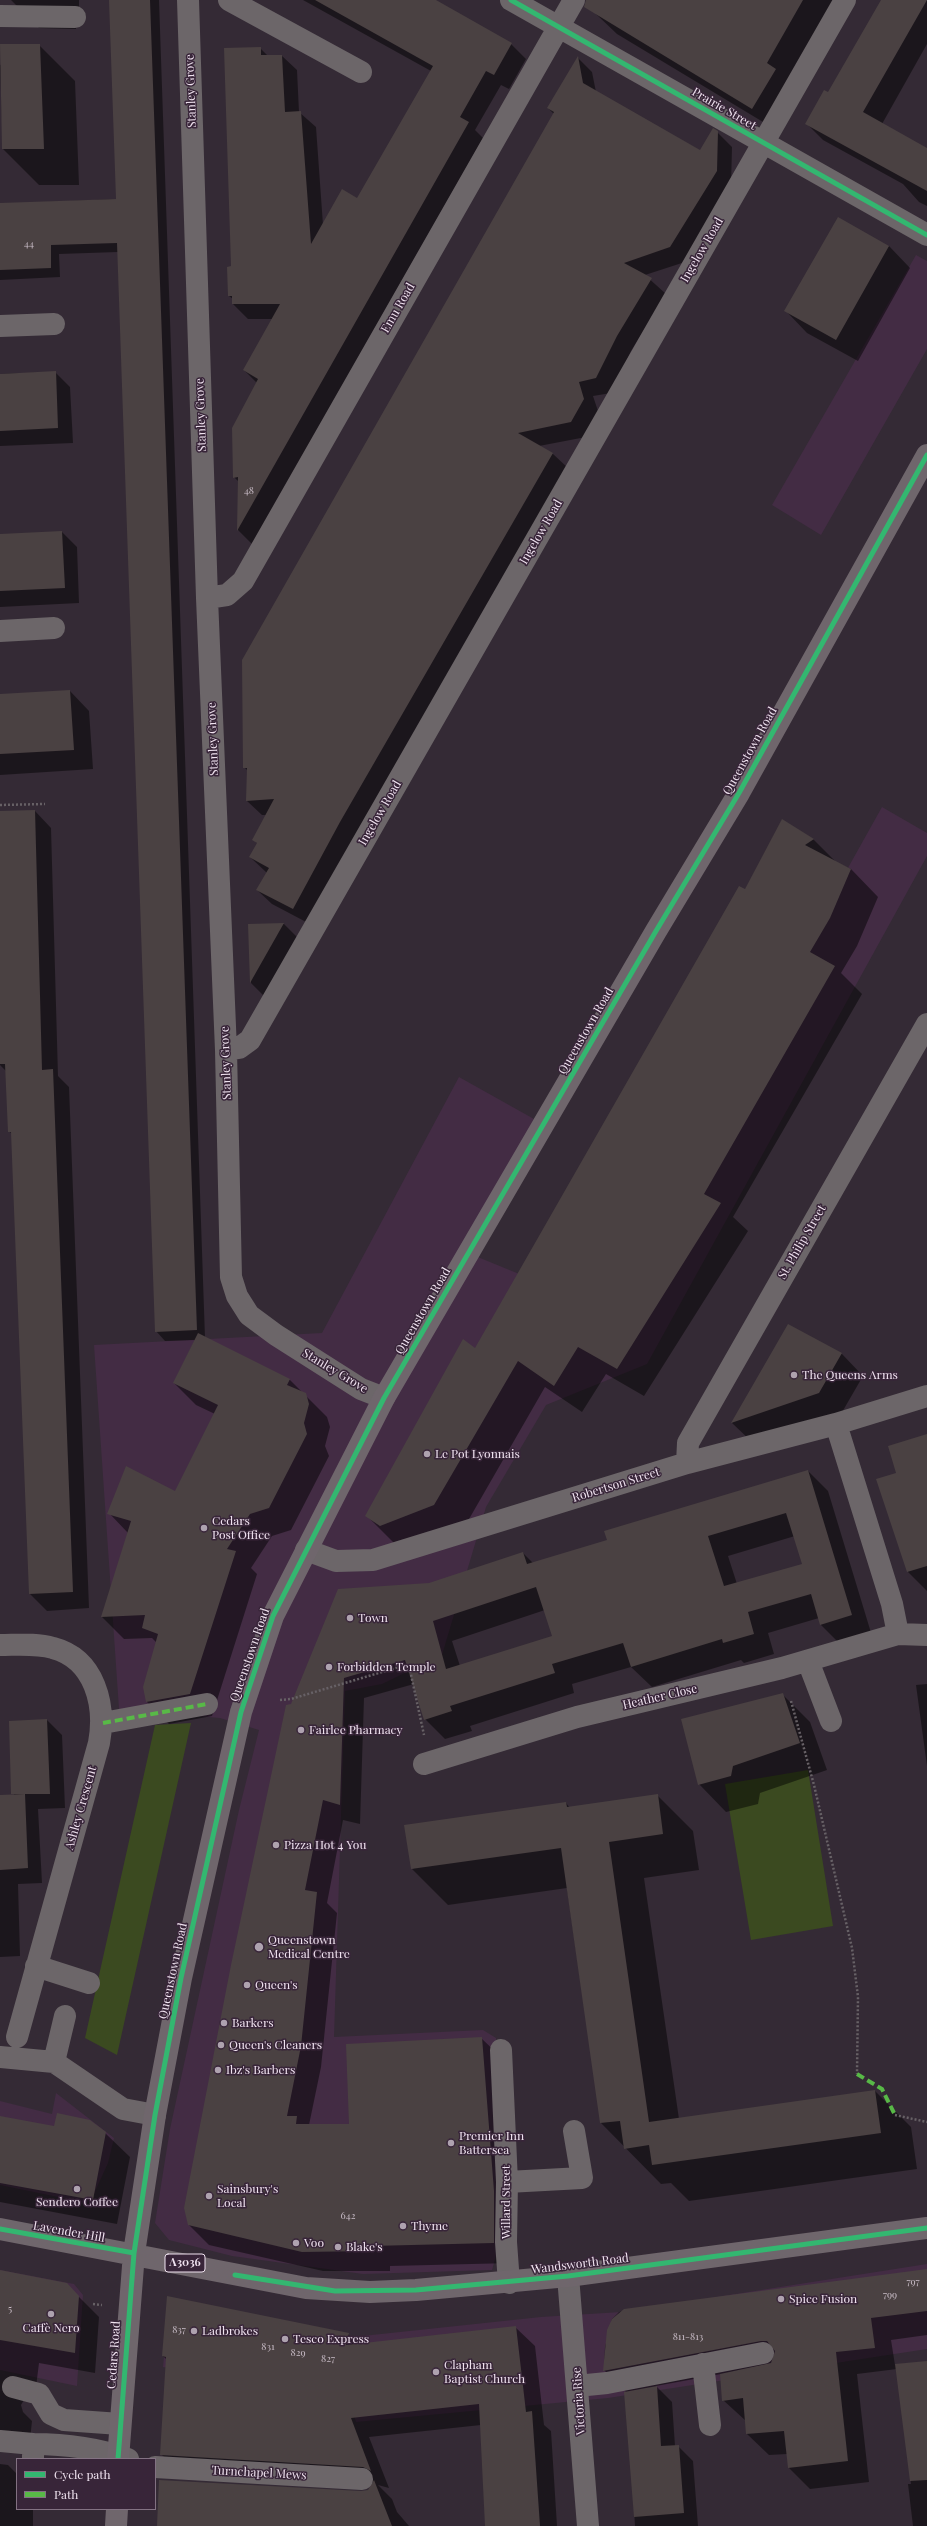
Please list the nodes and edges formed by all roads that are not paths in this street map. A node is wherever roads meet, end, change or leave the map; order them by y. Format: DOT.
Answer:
graph roads {
  1 [pos="188,0"];
  2 [pos="229,0"];
  3 [pos="511,0"];
  4 [pos="574,0"];
  5 [pos="845,0"];
  6 [pos="0,16"];
  7 [pos="74,17"];
  8 [pos="558,26"];
  9 [pos="361,72"];
  10 [pos="764,144"];
  11 [pos="927,235"];
  12 [pos="54,324"];
  13 [pos="0,326"];
  14 [pos="927,455"];
  15 [pos="207,598"];
  16 [pos="54,628"];
  17 [pos="0,631"];
  18 [pos="927,1024"];
  19 [pos="226,1050"];
  20 [pos="927,1396"];
  21 [pos="384,1398"];
  22 [pos="836,1424"];
  23 [pos="687,1463"];
  24 [pos="306,1550"];
  25 [pos="898,1634"];
  26 [pos="927,1635"];
  27 [pos="0,1645"];
  28 [pos="808,1661"];
  29 [pos="206,1704"];
  30 [pos="831,1721"];
  31 [pos="103,1723"];
  32 [pos="427,1762"];
  33 [pos="36,1966"];
  34 [pos="89,1983"];
  35 [pos="65,2016"];
  36 [pos="16,2037"];
  37 [pos="501,2050"];
  38 [pos="0,2057"];
  39 [pos="54,2062"];
  40 [pos="155,2115"];
  41 [pos="574,2131"];
  42 [pos="507,2182"];
  43 [pos="927,2228"];
  44 [pos="0,2229"];
  45 [pos="134,2254"];
  46 [pos="568,2276"];
  47 [pos="509,2283"];
  48 [pos="763,2353"];
  49 [pos="703,2364"];
  50 [pos="577,2386"];
  51 [pos="13,2387"];
  52 [pos="120,2424"];
  53 [pos="710,2425"];
  54 [pos="0,2441"];
  55 [pos="33,2452"];
  56 [pos="121,2458"];
  57 [pos="156,2468"];
  58 [pos="362,2479"];
  59 [pos="117,2510"];
  60 [pos="116,2526"];
  61 [pos="588,2526"];
  1 -- 15 [label="street, Stanley Grove"];
  2 -- 9 [label="street"];
  3 -- 8 [label="street, Prairie Street"];
  4 -- 8 [label="street, Emu Road"];
  5 -- 10 [label="street, Ingelow Road"];
  6 -- 7 [label="street"];
  8 -- 10 [label="street, Prairie Street"];
  8 -- 15 [label="street, Emu Road"];
  10 -- 11 [label="street, Prairie Street"];
  10 -- 19 [label="street, Ingelow Road"];
  12 -- 13 [label="street"];
  14 -- 21 [label="main road, Queenstown Road"];
  15 -- 19 [label="street, Stanley Grove"];
  16 -- 17 [label="street"];
  18 -- 23 [label="street, St. Philip Street"];
  19 -- 21 [label="street, Stanley Grove"];
  20 -- 22 [label="street, Robertson Street"];
  21 -- 24 [label="main road, Queenstown Road"];
  22 -- 23 [label="street, Robertson Street"];
  22 -- 25 [label="street"];
  23 -- 24 [label="street, Robertson Street"];
  24 -- 40 [label="main road, Queenstown Road"];
  25 -- 26 [label="street, Heather Close"];
  25 -- 28 [label="street, Heather Close"];
  27 -- 31 [label="street, Ashley Crescent"];
  28 -- 30 [label="street"];
  28 -- 32 [label="street, Heather Close"];
  29 -- 31 [label="street"];
  31 -- 33 [label="street, Ashley Crescent"];
  33 -- 34 [label="street"];
  33 -- 36 [label="street, Ashley Crescent"];
  35 -- 39 [label="street"];
  37 -- 42 [label="street, Willard Street"];
  38 -- 39 [label="street"];
  39 -- 40 [label="street"];
  40 -- 45 [label="main road, Queenstown Road"];
  41 -- 42 [label="street"];
  42 -- 47 [label="street, Willard Street"];
  43 -- 46 [label="main road, Wandsworth Road / A3036"];
  44 -- 45 [label="main road, Lavender Hill / A3036"];
  45 -- 47 [label="main road, Wandsworth Road / A3036"];
  45 -- 52 [label="main road, Cedars Road"];
  46 -- 47 [label="main road, Wandsworth Road / A3036"];
  46 -- 50 [label="street, Victoria Rise"];
  48 -- 49 [label="street"];
  49 -- 50 [label="street"];
  49 -- 53 [label="street"];
  50 -- 61 [label="street, Victoria Rise"];
  51 -- 52 [label="street"];
  52 -- 56 [label="main road, Cedars Road"];
  54 -- 55 [label="street"];
  55 -- 56 [label="street"];
  57 -- 58 [label="street, Turnchapel Mews"];
  59 -- 60 [label="main road"];
}
